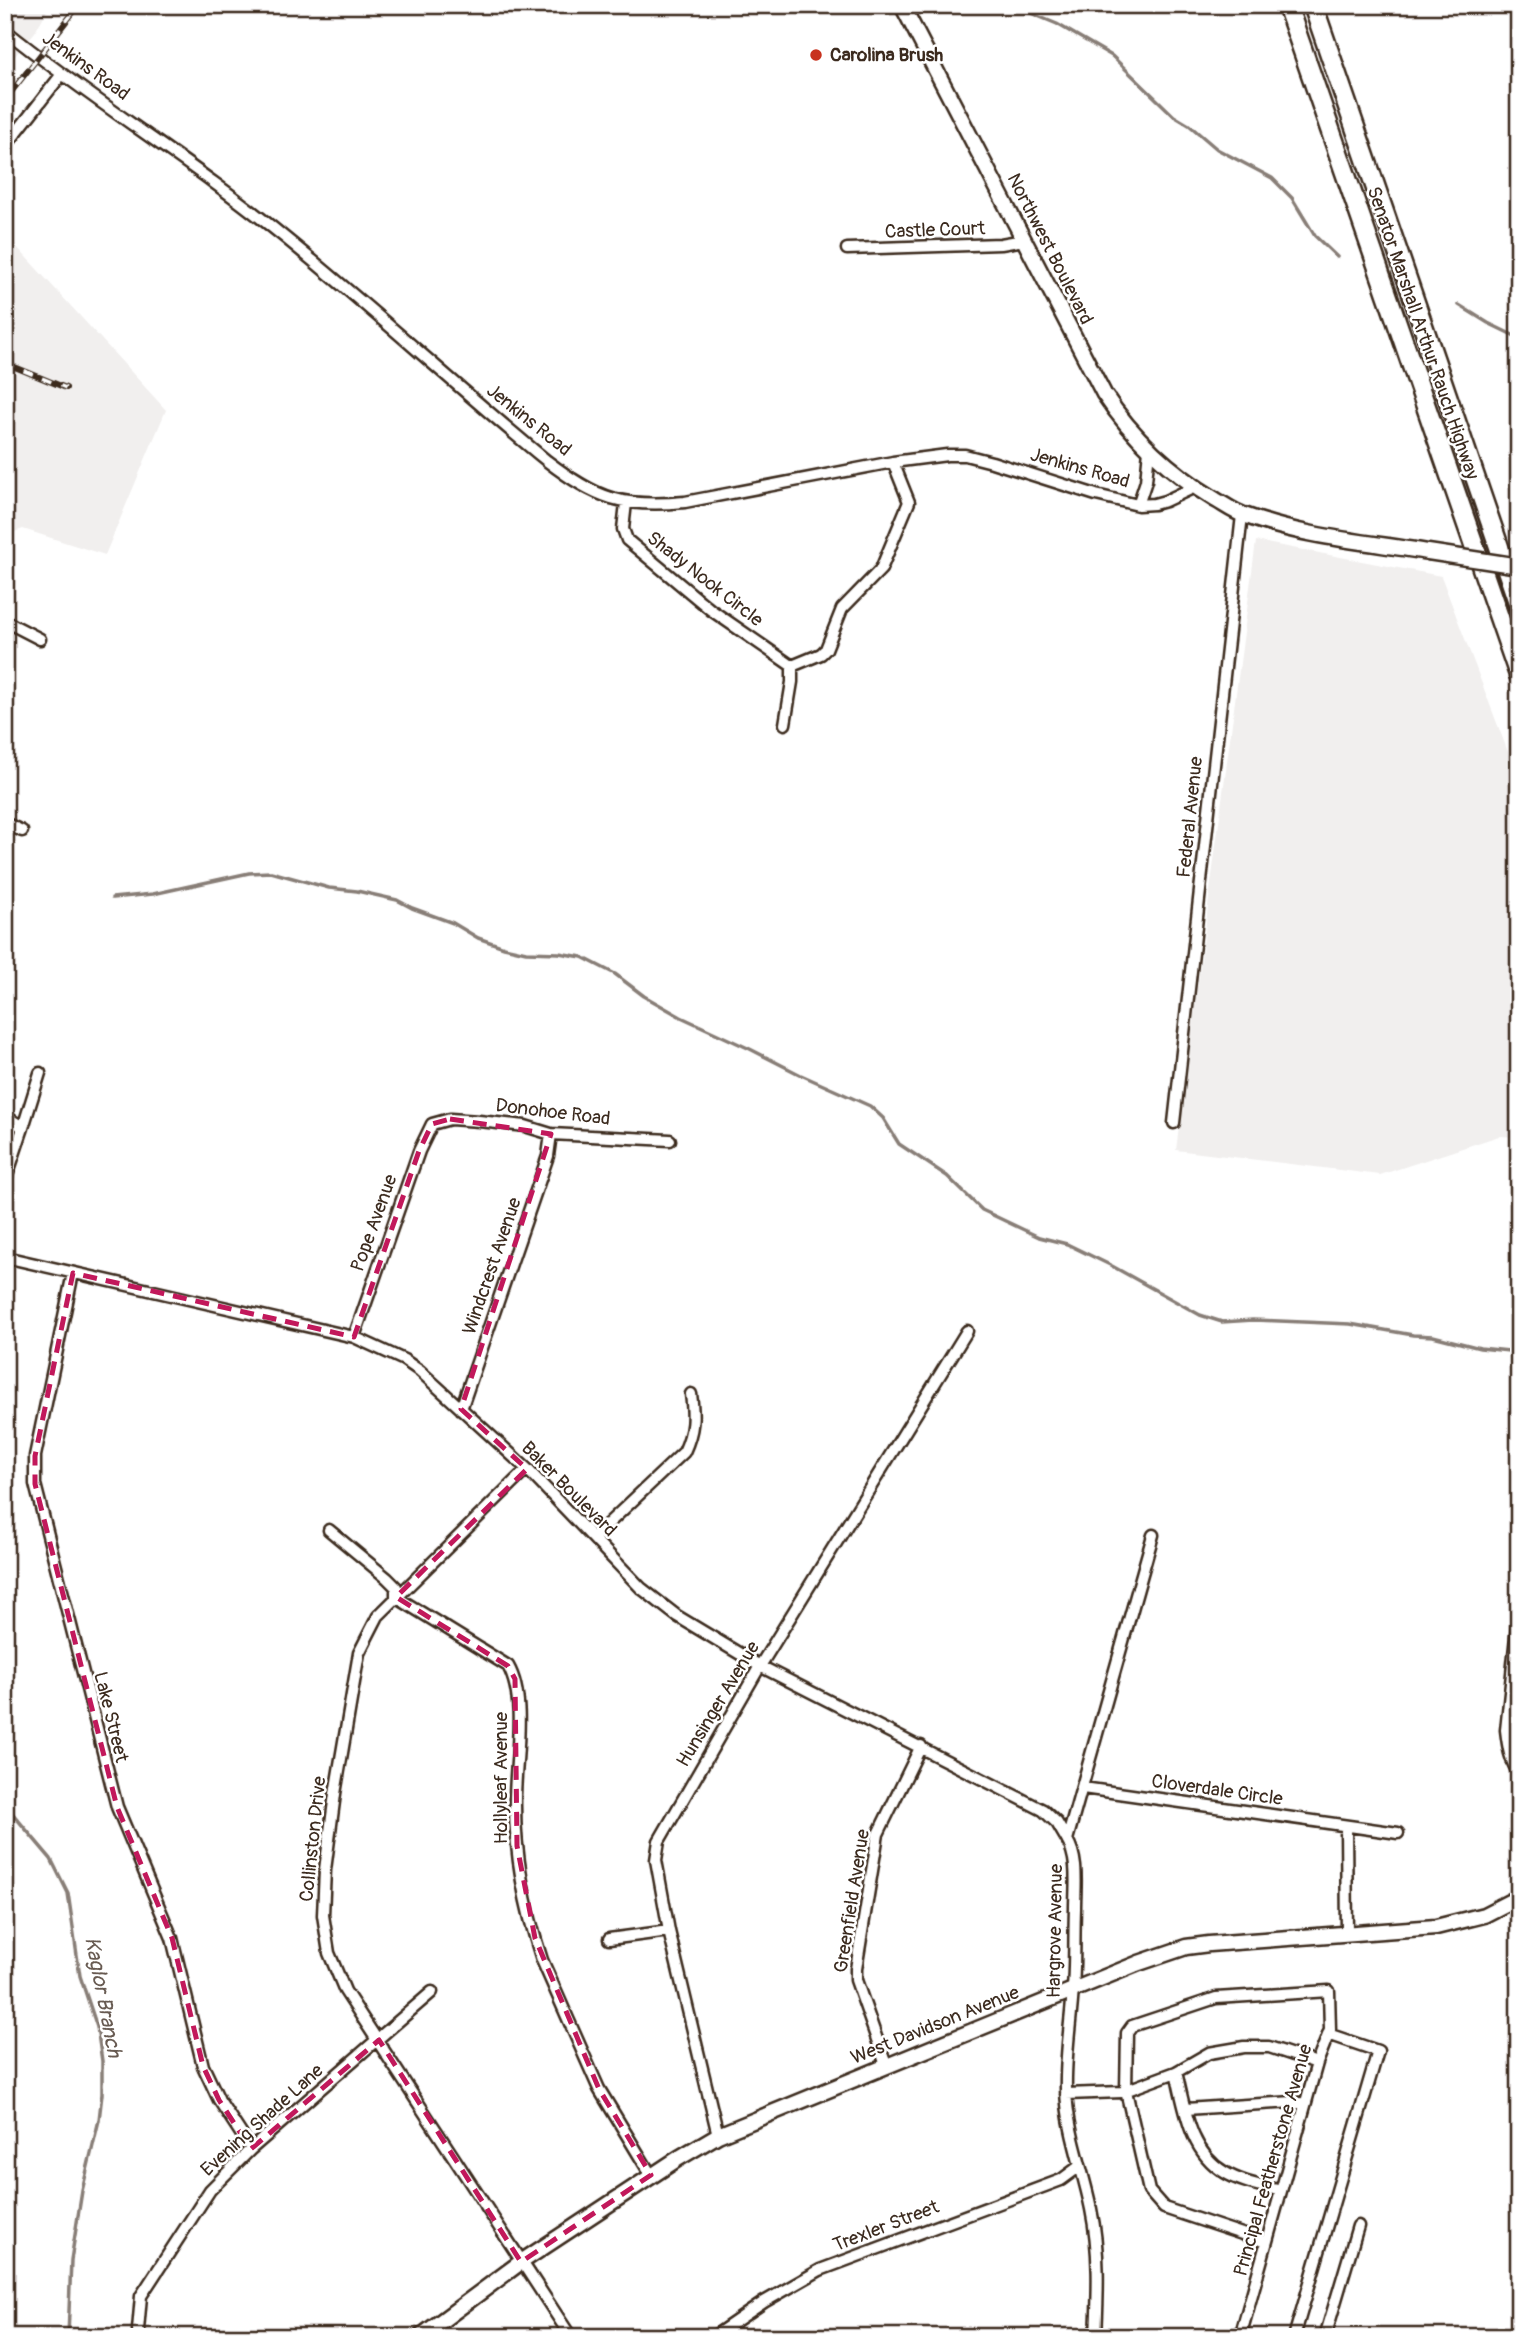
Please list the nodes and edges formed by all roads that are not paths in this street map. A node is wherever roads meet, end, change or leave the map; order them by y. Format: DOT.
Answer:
graph roads {
  1 [pos="902,5"];
  2 [pos="1287,5"];
  3 [pos="1313,5"];
  4 [pos="5,30"];
  5 [pos="62,74"];
  6 [pos="5,147"];
  7 [pos="1024,240"];
  8 [pos="848,249"];
  9 [pos="1149,450"];
  10 [pos="893,462"];
  11 [pos="1195,487"];
  12 [pos="626,503"];
  13 [pos="1138,505"];
  14 [pos="1242,514"];
  15 [pos="1519,566"];
  16 [pos="1519,605"];
  17 [pos="5,621"];
  18 [pos="40,639"];
  19 [pos="792,666"];
  20 [pos="1519,675"];
  21 [pos="785,723"];
  22 [pos="5,823"];
  23 [pos="22,831"];
  24 [pos="40,1073"];
  25 [pos="5,1115"];
  26 [pos="1174,1123"];
  27 [pos="432,1124"];
  28 [pos="22,1131"];
  29 [pos="551,1134"];
  30 [pos="670,1140"];
  31 [pos="5,1182"];
  32 [pos="5,1257"];
  33 [pos="73,1273"];
  34 [pos="967,1331"];
  35 [pos="354,1336"];
  36 [pos="691,1394"];
  37 [pos="461,1409"];
  38 [pos="527,1469"];
  39 [pos="329,1530"];
  40 [pos="1153,1535"];
  41 [pos="594,1538"];
  42 [pos="396,1597"];
  43 [pos="1519,1608"];
  44 [pos="760,1666"];
  45 [pos="921,1746"];
  46 [pos="1519,1774"];
  47 [pos="1083,1788"];
  48 [pos="1346,1826"];
  49 [pos="1398,1833"];
  50 [pos="1068,1840"];
  51 [pos="1519,1896"];
  52 [pos="669,1931"];
  53 [pos="1347,1934"];
  54 [pos="609,1939"];
  55 [pos="1073,1990"];
  56 [pos="432,1992"];
  57 [pos="1328,2034"];
  58 [pos="379,2040"];
  59 [pos="1317,2063"];
  60 [pos="886,2066"];
  61 [pos="1176,2072"];
  62 [pos="1126,2091"];
  63 [pos="1066,2094"];
  64 [pos="1305,2104"];
  65 [pos="1186,2109"];
  66 [pos="718,2135"];
  67 [pos="251,2149"];
  68 [pos="1080,2166"];
  69 [pos="651,2175"];
  70 [pos="1281,2191"];
  71 [pos="1358,2226"];
  72 [pos="1266,2242"];
  73 [pos="521,2262"];
  74 [pos="142,2337"];
  75 [pos="420,2337"];
  76 [pos="571,2337"];
  77 [pos="713,2337"];
  78 [pos="1096,2337"];
  79 [pos="1240,2337"];
  80 [pos="1293,2337"];
  81 [pos="1325,2337"];
  1 -- 7 [label="street, Northwest Boulevard"];
  2 -- 20 [label="highway, Senator Marshall Arthur Rauch Highway"];
  3 -- 16 [label="highway, Senator Marshall Arthur Rauch Highway"];
  4 -- 5 [label="street, Jenkins Road"];
  5 -- 6 [label="street"];
  5 -- 12 [label="street, Jenkins Road"];
  7 -- 8 [label="street, Castle Court"];
  7 -- 9 [label="street, Northwest Boulevard"];
  9 -- 11 [label="street, Northwest Boulevard"];
  9 -- 13 [label="street, Jenkins Road"];
  10 -- 12 [label="street, Jenkins Road"];
  10 -- 13 [label="street, Jenkins Road"];
  10 -- 19 [label="street"];
  11 -- 13 [label="street, Jenkins Road"];
  11 -- 14 [label="street"];
  12 -- 19 [label="street, Shady Nook Circle"];
  14 -- 15 [label="street, bridge"];
  14 -- 26 [label="street, Federal Avenue"];
  17 -- 18 [label="street"];
  19 -- 21 [label="street"];
  22 -- 23 [label="street"];
  24 -- 28 [label="street"];
  25 -- 28 [label="street"];
  27 -- 29 [label="street, Donohoe Road"];
  27 -- 35 [label="street, Pope Avenue"];
  28 -- 31 [label="street"];
  29 -- 30 [label="street, Donohoe Road"];
  29 -- 37 [label="street, Windcrest Avenue"];
  32 -- 33 [label="street, Baker Boulevard"];
  33 -- 35 [label="street, Baker Boulevard"];
  33 -- 67 [label="street, Lake Street"];
  34 -- 44 [label="street, Hunsinger Avenue"];
  35 -- 37 [label="street, Baker Boulevard"];
  36 -- 41 [label="street"];
  37 -- 38 [label="street, Baker Boulevard"];
  38 -- 41 [label="street, Baker Boulevard"];
  38 -- 42 [label="street, Collinston Drive"];
  39 -- 42 [label="street, Hollyleaf Avenue"];
  40 -- 47 [label="street, Hargrove Avenue"];
  41 -- 44 [label="street, Baker Boulevard"];
  42 -- 58 [label="street, Collinston Drive"];
  42 -- 69 [label="street, Hollyleaf Avenue"];
  43 -- 46 [label="street"];
  44 -- 45 [label="street, Baker Boulevard"];
  44 -- 52 [label="street, Hunsinger Avenue"];
  45 -- 50 [label="street, Baker Boulevard"];
  45 -- 60 [label="street, Greenfield Avenue"];
  47 -- 48 [label="street, Cloverdale Circle"];
  47 -- 50 [label="street, Hargrove Avenue"];
  48 -- 49 [label="street, Cloverdale Circle"];
  48 -- 53 [label="street"];
  50 -- 55 [label="street, Hargrove Avenue"];
  51 -- 53 [label="street, West Davidson Avenue"];
  52 -- 54 [label="street"];
  52 -- 66 [label="street, Hunsinger Avenue"];
  53 -- 55 [label="street, West Davidson Avenue"];
  55 -- 60 [label="street, West Davidson Avenue"];
  55 -- 63 [label="street, Hargrove Avenue"];
  56 -- 58 [label="street, Evening Shade Lane"];
  57 -- 59 [label="street, Principal Featherstone Avenue"];
  57 -- 62 [label="street, Principal Featherstone Avenue"];
  57 -- 80 [label="street"];
  58 -- 67 [label="street, Evening Shade Lane"];
  58 -- 73 [label="street, Collinston Drive"];
  59 -- 61 [label="street"];
  59 -- 64 [label="street, Principal Featherstone Avenue"];
  60 -- 66 [label="street, West Davidson Avenue"];
  61 -- 62 [label="street"];
  61 -- 65 [label="street"];
  62 -- 63 [label="street"];
  62 -- 72 [label="street"];
  63 -- 68 [label="street, Hargrove Avenue"];
  64 -- 65 [label="street"];
  64 -- 70 [label="street, Principal Featherstone Avenue"];
  65 -- 70 [label="street"];
  66 -- 69 [label="street, West Davidson Avenue"];
  67 -- 74 [label="street, Evening Shade Lane"];
  68 -- 77 [label="street, Trexler Street"];
  68 -- 78 [label="street, Hargrove Avenue"];
  69 -- 73 [label="street, West Davidson Avenue"];
  70 -- 72 [label="street, Principal Featherstone Avenue"];
  71 -- 81 [label="street"];
  72 -- 79 [label="street, Principal Featherstone Avenue"];
  73 -- 75 [label="street, West Davidson Avenue"];
  73 -- 76 [label="street, Collinston Drive"];
}
